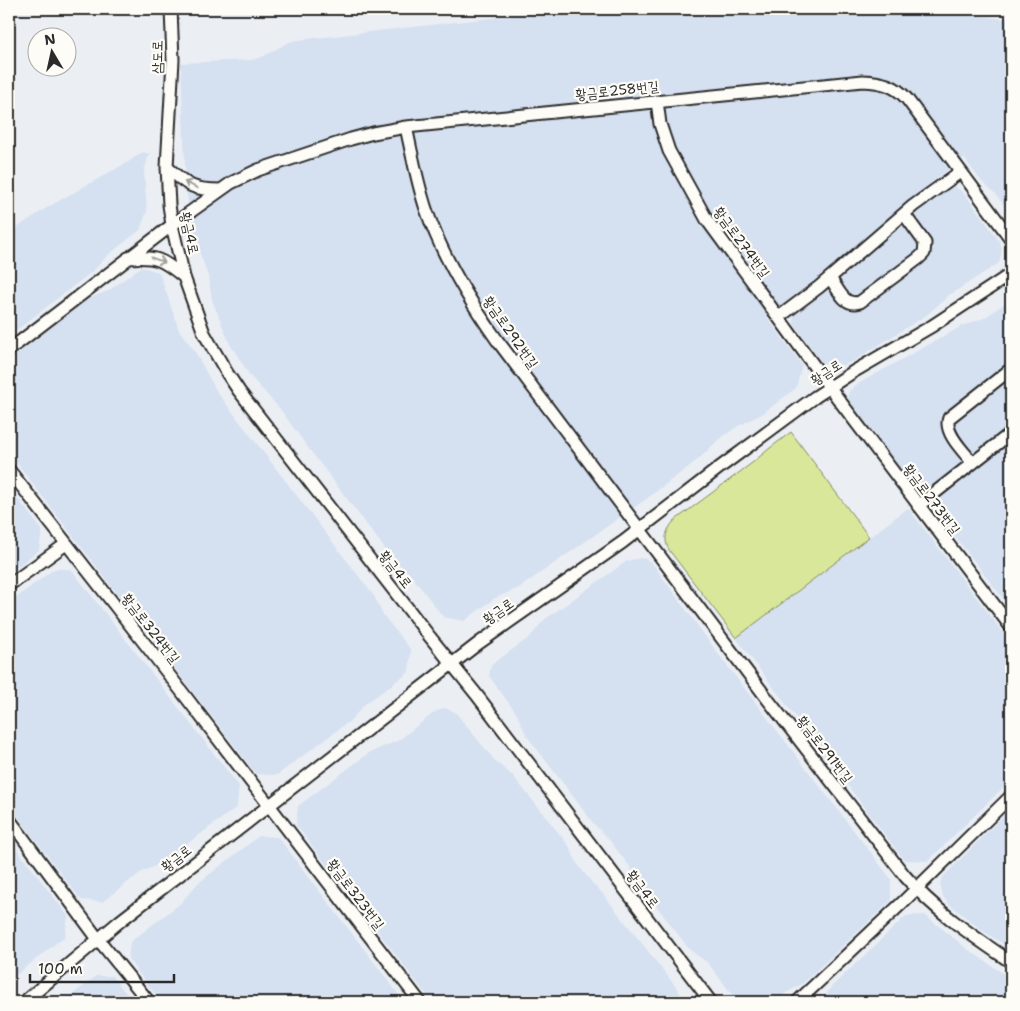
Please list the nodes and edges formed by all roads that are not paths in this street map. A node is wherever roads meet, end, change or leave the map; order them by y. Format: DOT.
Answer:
graph roads {
  1 [pos="171,9"];
  2 [pos="657,101"];
  3 [pos="170,106"];
  4 [pos="406,127"];
  5 [pos="167,167"];
  6 [pos="960,172"];
  7 [pos="221,190"];
  8 [pos="904,214"];
  9 [pos="172,224"];
  10 [pos="1011,239"];
  11 [pos="128,258"];
  12 [pos="1011,274"];
  13 [pos="184,277"];
  14 [pos="830,278"];
  15 [pos="779,317"];
  16 [pos="9,350"];
  17 [pos="1011,369"];
  18 [pos="829,387"];
  19 [pos="1011,433"];
  20 [pos="973,463"];
  21 [pos="9,470"];
  22 [pos="918,506"];
  23 [pos="640,530"];
  24 [pos="66,544"];
  25 [pos="9,585"];
  26 [pos="1011,628"];
  27 [pos="451,664"];
  28 [pos="1011,796"];
  29 [pos="269,804"];
  30 [pos="9,819"];
  31 [pos="916,889"];
  32 [pos="98,938"];
  33 [pos="1011,962"];
  34 [pos="24,1002"];
  35 [pos="149,1002"];
  36 [pos="420,1002"];
  37 [pos="711,1002"];
  38 [pos="797,1002"];
  1 -- 3 [label="street, 삼도로"];
  2 -- 4 [label="street, 황금로258번길"];
  2 -- 6 [label="street, 황금로258번길"];
  2 -- 15 [label="street, 황금로274번길"];
  3 -- 5 [label="street, 황금4로"];
  4 -- 7 [label="street, 황금로258번길"];
  4 -- 23 [label="street, 황금로292번길"];
  7 -- 5 [label="street, one-way"];
  5 -- 9 [label="street, 황금4로"];
  6 -- 8 [label="street"];
  6 -- 10 [label="street, 황금로258번길"];
  7 -- 9 [label="street, 황금로258번길"];
  8 -- 14 [label="street"];
  8 -- 14 [label="street"];
  9 -- 11 [label="street"];
  9 -- 13 [label="street, 황금4로"];
  11 -- 13 [label="street, one-way"];
  11 -- 16 [label="street"];
  12 -- 18 [label="street, 황금로"];
  13 -- 27 [label="street, 황금4로"];
  14 -- 15 [label="street"];
  15 -- 18 [label="street, 황금로274번길"];
  17 -- 20 [label="street"];
  18 -- 22 [label="street, 황금로273번길"];
  18 -- 23 [label="street, 황금로"];
  19 -- 20 [label="street"];
  20 -- 22 [label="street"];
  21 -- 24 [label="street, 황금로324번길"];
  22 -- 26 [label="street, 황금로273번길"];
  23 -- 27 [label="street, 황금로"];
  23 -- 31 [label="street, 황금로291번길"];
  24 -- 25 [label="street"];
  24 -- 29 [label="street, 황금로324번길"];
  27 -- 29 [label="street, 황금로"];
  27 -- 37 [label="street, 황금4로"];
  28 -- 31 [label="street"];
  29 -- 32 [label="street, 황금로"];
  29 -- 36 [label="street, 황금로323번길"];
  30 -- 32 [label="street"];
  31 -- 33 [label="street, 황금로291번길"];
  31 -- 38 [label="street"];
  32 -- 34 [label="street, 황금로"];
  32 -- 35 [label="street"];
}
